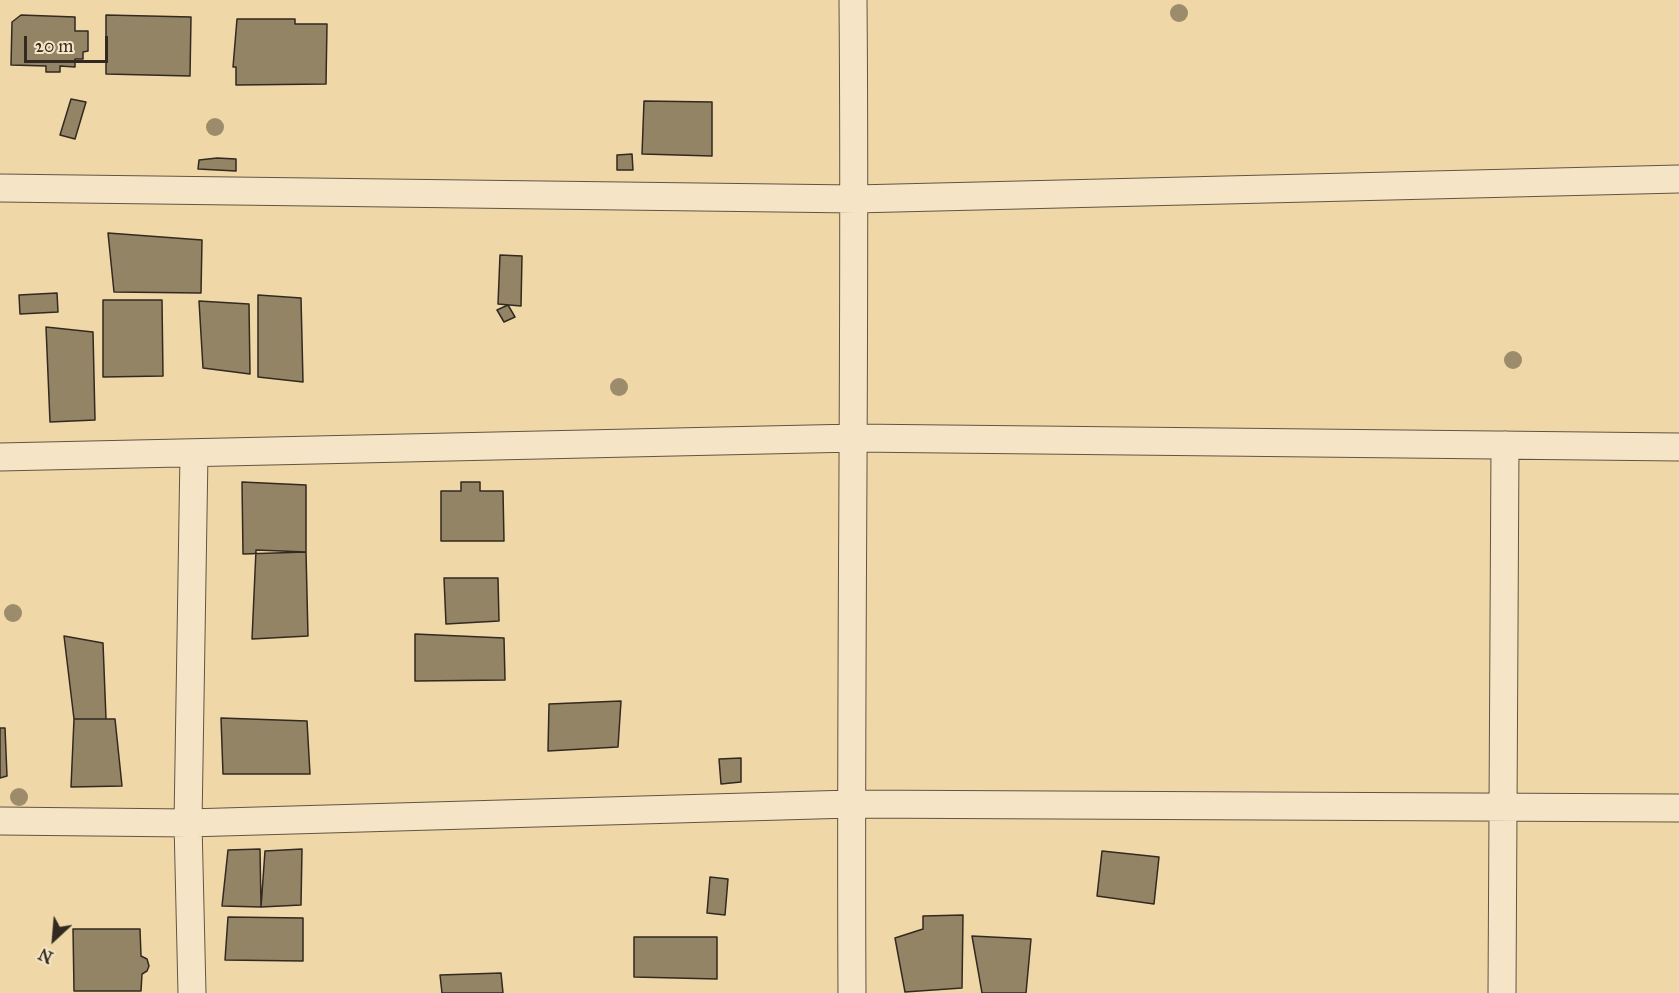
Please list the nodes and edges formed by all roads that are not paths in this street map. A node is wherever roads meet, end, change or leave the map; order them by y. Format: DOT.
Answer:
graph roads {
  1 [pos="853,0"];
  2 [pos="1679,179"];
  3 [pos="0,188"];
  4 [pos="855,200"];
  5 [pos="855,438"];
  6 [pos="1505,445"];
  7 [pos="1679,447"];
  8 [pos="194,453"];
  9 [pos="0,457"];
  10 [pos="851,804"];
  11 [pos="1505,807"];
  12 [pos="1679,808"];
  13 [pos="0,821"];
  14 [pos="188,823"];
  15 [pos="192,993"];
  16 [pos="852,993"];
  17 [pos="1502,993"];
  1 -- 4 [label="street"];
  2 -- 4 [label="street"];
  3 -- 4 [label="street"];
  4 -- 5 [label="street"];
  5 -- 6 [label="street"];
  5 -- 8 [label="street"];
  5 -- 10 [label="street"];
  6 -- 7 [label="street"];
  6 -- 11 [label="street"];
  8 -- 9 [label="street"];
  8 -- 14 [label="street"];
  10 -- 11 [label="street"];
  10 -- 14 [label="street"];
  10 -- 16 [label="street"];
  11 -- 12 [label="street"];
  11 -- 17 [label="street"];
  13 -- 14 [label="street"];
  14 -- 15 [label="street"];
}
